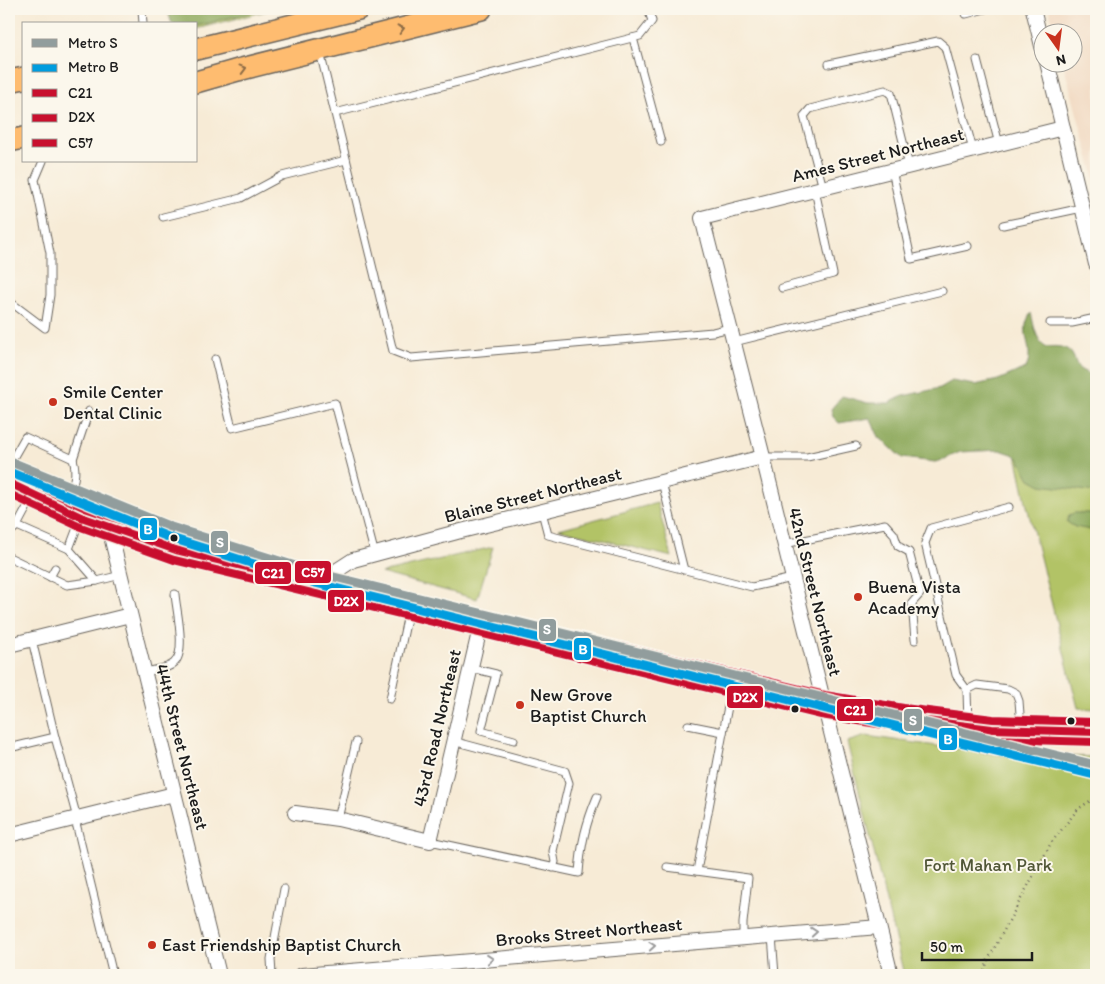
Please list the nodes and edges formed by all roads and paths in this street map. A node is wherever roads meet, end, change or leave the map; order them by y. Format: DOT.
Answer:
graph roads {
  1 [pos="142,9"];
  2 [pos="358,9"];
  3 [pos="481,9"];
  4 [pos="648,9"];
  5 [pos="985,9"];
  6 [pos="1033,9"];
  7 [pos="966,14"];
  8 [pos="143,22"];
  9 [pos="1036,22"];
  10 [pos="633,38"];
  11 [pos="198,49"];
  12 [pos="320,50"];
  13 [pos="977,60"];
  14 [pos="830,64"];
  15 [pos="1049,72"];
  16 [pos="22,78"];
  17 [pos="9,81"];
  18 [pos="198,81"];
  19 [pos="335,113"];
  20 [pos="1063,128"];
  21 [pos="22,139"];
  22 [pos="9,142"];
  23 [pos="661,142"];
  24 [pos="999,144"];
  25 [pos="973,150"];
  26 [pos="346,160"];
  27 [pos="43,162"];
  28 [pos="909,166"];
  29 [pos="892,170"];
  30 [pos="819,189"];
  31 [pos="1082,208"];
  32 [pos="163,217"];
  33 [pos="702,218"];
  34 [pos="1003,225"];
  35 [pos="968,246"];
  36 [pos="1096,264"];
  37 [pos="782,288"];
  38 [pos="942,291"];
  39 [pos="9,301"];
  40 [pos="1096,318"];
  41 [pos="1050,323"];
  42 [pos="730,328"];
  43 [pos="734,342"];
  44 [pos="215,359"];
  45 [pos="89,411"];
  46 [pos="856,446"];
  47 [pos="763,457"];
  48 [pos="73,459"];
  49 [pos="9,465"];
  50 [pos="662,482"];
  51 [pos="9,483"];
  52 [pos="33,496"];
  53 [pos="1009,507"];
  54 [pos="542,512"];
  55 [pos="71,513"];
  56 [pos="17,526"];
  57 [pos="109,528"];
  58 [pos="9,533"];
  59 [pos="784,544"];
  60 [pos="65,550"];
  61 [pos="23,554"];
  62 [pos="375,554"];
  63 [pos="9,557"];
  64 [pos="20,562"];
  65 [pos="39,562"];
  66 [pos="55,568"];
  67 [pos="35,569"];
  68 [pos="684,570"];
  69 [pos="121,575"];
  70 [pos="50,577"];
  71 [pos="793,578"];
  72 [pos="97,581"];
  73 [pos="319,584"];
  74 [pos="174,594"];
  75 [pos="409,606"];
  76 [pos="130,615"];
  77 [pos="482,624"];
  78 [pos="32,640"];
  79 [pos="915,640"];
  80 [pos="9,645"];
  81 [pos="471,668"];
  82 [pos="144,672"];
  83 [pos="733,683"];
  84 [pos="967,690"];
  85 [pos="390,699"];
  86 [pos="823,705"];
  87 [pos="688,725"];
  88 [pos="968,726"];
  89 [pos="1022,730"];
  90 [pos="723,732"];
  91 [pos="1096,732"];
  92 [pos="55,736"];
  93 [pos="514,740"];
  94 [pos="454,741"];
  95 [pos="356,742"];
  96 [pos="9,748"];
  97 [pos="174,794"];
  98 [pos="597,796"];
  99 [pos="1096,797"];
  100 [pos="295,813"];
  101 [pos="76,818"];
  102 [pos="338,819"];
  103 [pos="9,835"];
  104 [pos="430,841"];
  105 [pos="667,867"];
  106 [pos="553,868"];
  107 [pos="696,871"];
  108 [pos="284,889"];
  109 [pos="879,927"];
  110 [pos="772,936"];
  111 [pos="743,938"];
  112 [pos="344,973"];
  113 [pos="113,975"];
  114 [pos="219,975"];
  115 [pos="272,975"];
  116 [pos="302,975"];
  117 [pos="775,975"];
  118 [pos="891,975"];
  119 [pos="983,975"];
  1 -- 8 [label="lane"];
  2 -- 11 [label="main road"];
  12 -- 3 [label="main road, one-way"];
  4 -- 10 [label="lane"];
  5 -- 7 [label="lane"];
  6 -- 9 [label="street"];
  10 -- 19 [label="lane"];
  10 -- 23 [label="lane"];
  18 -- 12 [label="main road, one-way"];
  12 -- 19 [label="lane"];
  13 -- 24 [label="lane"];
  14 -- 25 [label="lane"];
  15 -- 20 [label="street"];
  16 -- 17 [label="main road"];
  19 -- 26 [label="lane"];
  20 -- 24 [label="street, Ames Street Northeast"];
  20 -- 31 [label="street"];
  21 -- 22 [label="main road"];
  24 -- 25 [label="street, Ames Street Northeast"];
  25 -- 28 [label="street, Ames Street Northeast"];
  26 -- 32 [label="lane"];
  26 -- 42 [label="lane"];
  27 -- 39 [label="lane"];
  28 -- 29 [label="street, Ames Street Northeast"];
  28 -- 30 [label="lane"];
  29 -- 30 [label="street, Ames Street Northeast"];
  29 -- 35 [label="lane"];
  30 -- 33 [label="street, Ames Street Northeast"];
  30 -- 37 [label="lane"];
  31 -- 34 [label="lane"];
  31 -- 36 [label="street"];
  33 -- 42 [label="street, 42nd Street Northeast"];
  38 -- 43 [label="lane"];
  40 -- 41 [label="lane"];
  42 -- 43 [label="street, 42nd Street Northeast"];
  43 -- 47 [label="street, 42nd Street Northeast"];
  44 -- 62 [label="lane"];
  45 -- 48 [label="lane"];
  46 -- 47 [label="lane"];
  47 -- 50 [label="street, Blaine Street Northeast"];
  47 -- 59 [label="street, 42nd Street Northeast"];
  48 -- 49 [label="lane"];
  48 -- 55 [label="lane"];
  50 -- 54 [label="street, Blaine Street Northeast"];
  50 -- 68 [label="lane"];
  51 -- 52 [label="main road"];
  52 -- 55 [label="main road"];
  52 -- 56 [label="lane"];
  53 -- 84 [label="lane"];
  54 -- 62 [label="street, Blaine Street Northeast"];
  54 -- 68 [label="lane"];
  55 -- 57 [label="main road"];
  55 -- 60 [label="lane"];
  56 -- 58 [label="lane"];
  56 -- 60 [label="lane"];
  57 -- 69 [label="street, 44th Street Northeast"];
  57 -- 73 [label="main road"];
  59 -- 71 [label="street, 42nd Street Northeast"];
  59 -- 79 [label="lane"];
  60 -- 72 [label="lane"];
  61 -- 64 [label="lane"];
  62 -- 73 [label="street, Blaine Street Northeast"];
  63 -- 64 [label="lane"];
  64 -- 67 [label="lane"];
  65 -- 67 [label="lane"];
  66 -- 70 [label="lane"];
  67 -- 70 [label="lane"];
  68 -- 71 [label="lane"];
  69 -- 72 [label="lane"];
  69 -- 76 [label="street, 44th Street Northeast"];
  70 -- 72 [label="lane"];
  71 -- 86 [label="street, 42nd Street Northeast"];
  73 -- 75 [label="main road"];
  74 -- 82 [label="lane"];
  75 -- 77 [label="main road"];
  75 -- 85 [label="lane"];
  76 -- 78 [label="street"];
  76 -- 82 [label="street, 44th Street Northeast"];
  77 -- 81 [label="street, 43rd Road Northeast"];
  77 -- 83 [label="main road"];
  78 -- 80 [label="street"];
  78 -- 92 [label="lane"];
  81 -- 93 [label="lane"];
  81 -- 94 [label="street, 43rd Road Northeast"];
  82 -- 97 [label="street, 44th Street Northeast"];
  83 -- 86 [label="main road"];
  83 -- 90 [label="lane"];
  84 -- 88 [label="lane"];
  84 -- 89 [label="lane"];
  86 -- 88 [label="main road"];
  86 -- 109 [label="street, 42nd Street Northeast"];
  87 -- 90 [label="lane"];
  88 -- 89 [label="main road"];
  89 -- 91 [label="main road"];
  90 -- 107 [label="lane"];
  92 -- 96 [label="lane"];
  92 -- 101 [label="lane"];
  94 -- 104 [label="street, 43rd Road Northeast"];
  94 -- 106 [label="lane"];
  95 -- 102 [label="lane"];
  97 -- 101 [label="street"];
  97 -- 114 [label="street, 44th Street Northeast"];
  98 -- 106 [label="lane"];
  99 -- 119 [label="path"];
  100 -- 102 [label="street"];
  101 -- 103 [label="street"];
  101 -- 113 [label="lane"];
  102 -- 104 [label="street"];
  104 -- 106 [label="lane"];
  105 -- 107 [label="lane"];
  107 -- 111 [label="lane"];
  108 -- 115 [label="lane"];
  110 -- 109 [label="street, Brooks Street Northeast, one-way"];
  109 -- 118 [label="street, 42nd Street Northeast"];
  110 -- 111 [label="street, Brooks Street Northeast"];
  110 -- 117 [label="lane"];
  112 -- 111 [label="street, Brooks Street Northeast, one-way"];
  112 -- 116 [label="street, Brooks Street Northeast"];
}
